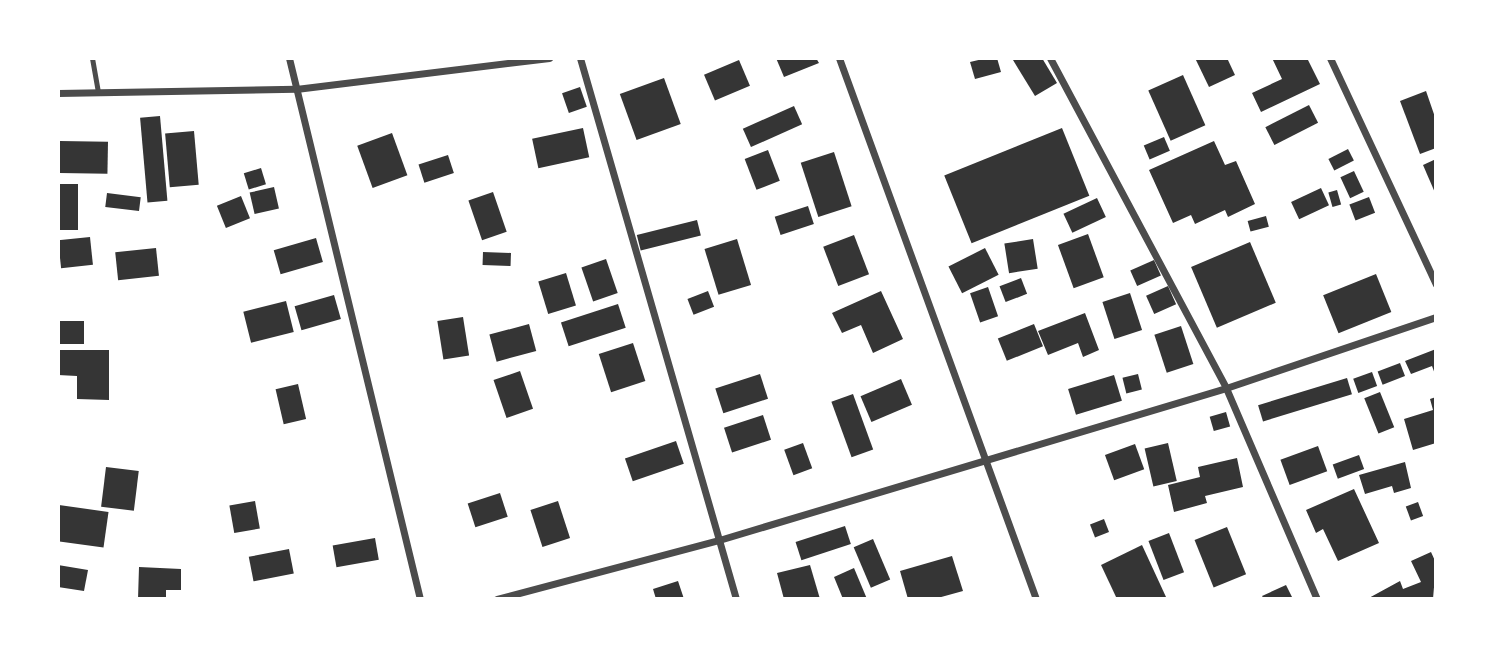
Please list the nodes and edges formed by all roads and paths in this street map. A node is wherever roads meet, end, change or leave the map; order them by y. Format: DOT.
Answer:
graph roads {
  1 [pos="92,58"];
  2 [pos="289,58"];
  3 [pos="549,58"];
  4 [pos="580,58"];
  5 [pos="839,58"];
  6 [pos="1050,58"];
  7 [pos="1330,58"];
  8 [pos="474,61"];
  9 [pos="296,89"];
  10 [pos="98,92"];
  11 [pos="58,93"];
  12 [pos="1436,284"];
  13 [pos="1436,317"];
  14 [pos="1226,388"];
  15 [pos="985,460"];
  16 [pos="719,540"];
  17 [pos="420,599"];
  18 [pos="497,599"];
  19 [pos="736,599"];
  20 [pos="1036,599"];
  21 [pos="1317,599"];
  1 -- 10 [label="lane"];
  2 -- 9 [label="street"];
  3 -- 8 [label="street"];
  4 -- 16 [label="street"];
  5 -- 15 [label="street"];
  6 -- 14 [label="street"];
  7 -- 12 [label="street"];
  8 -- 9 [label="street"];
  9 -- 10 [label="street"];
  9 -- 17 [label="street"];
  10 -- 11 [label="street"];
  13 -- 14 [label="street"];
  14 -- 15 [label="street"];
  14 -- 21 [label="street"];
  15 -- 16 [label="street"];
  15 -- 20 [label="street"];
  16 -- 18 [label="street"];
  16 -- 19 [label="street"];
}
